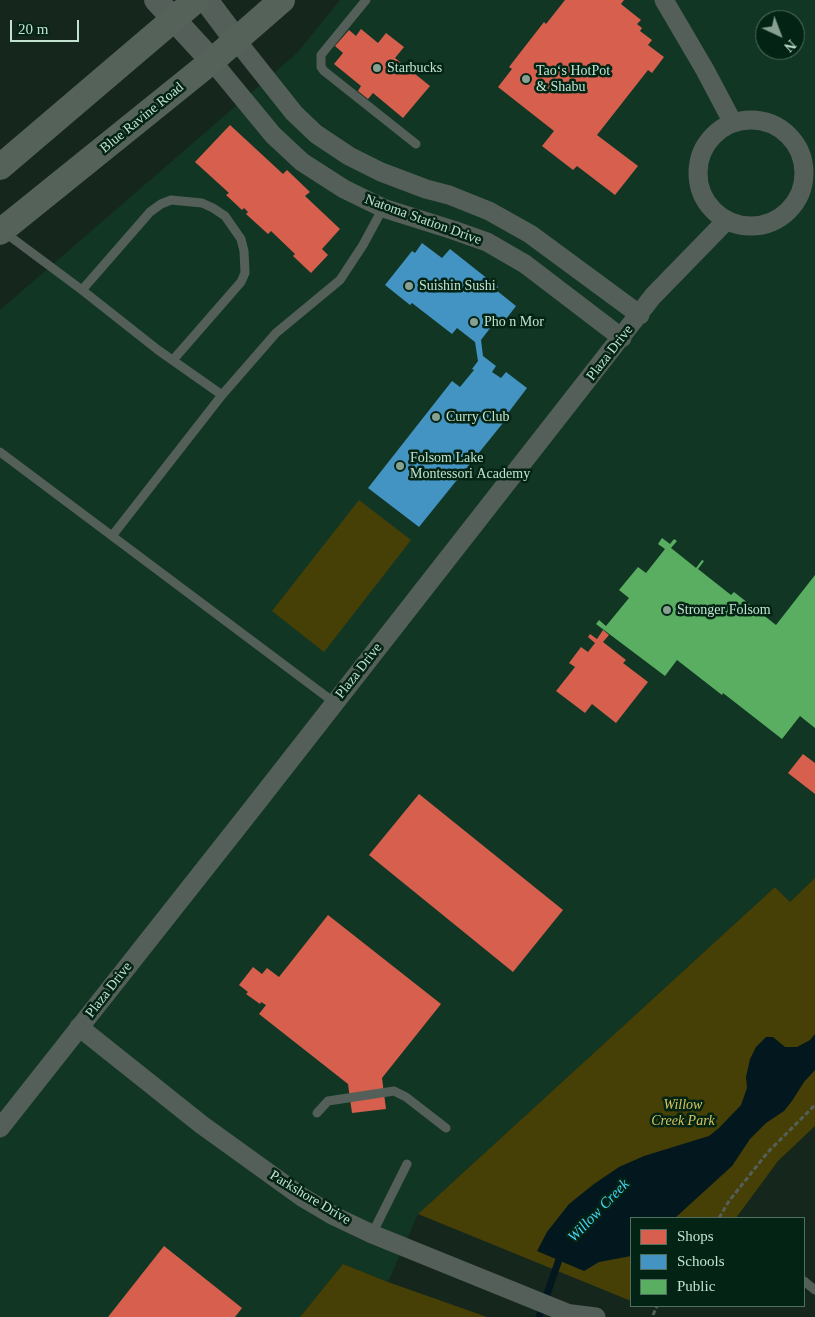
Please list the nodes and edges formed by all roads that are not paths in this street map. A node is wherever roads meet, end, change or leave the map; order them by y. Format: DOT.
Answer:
graph roads {
  1 [pos="156,0"];
  2 [pos="196,0"];
  3 [pos="206,0"];
  4 [pos="282,0"];
  5 [pos="366,0"];
  6 [pos="664,0"];
  7 [pos="173,19"];
  8 [pos="236,40"];
  9 [pos="212,61"];
  10 [pos="733,123"];
  11 [pos="416,144"];
  12 [pos="0,167"];
  13 [pos="383,208"];
  14 [pos="726,221"];
  15 [pos="1,232"];
  16 [pos="82,290"];
  17 [pos="640,315"];
  18 [pos="622,338"];
  19 [pos="173,360"];
  20 [pos="222,395"];
  21 [pos="0,452"];
  22 [pos="112,536"];
  23 [pos="335,703"];
  24 [pos="79,1027"];
  25 [pos="317,1113"];
  26 [pos="0,1128"];
  27 [pos="446,1128"];
  28 [pos="407,1164"];
  29 [pos="372,1234"];
  30 [pos="805,1282"];
  31 [pos="815,1290"];
  32 [pos="574,1316"];
  33 [pos="596,1317"];
  1 -- 7 [label="street, Natoma Station Drive"];
  2 -- 7 [label="main road"];
  3 -- 8 [label="street"];
  4 -- 8 [label="main road, Blue Ravine Road"];
  5 -- 11 [label="lane"];
  6 -- 10 [label="street"];
  7 -- 9 [label="street, Natoma Station Drive"];
  7 -- 12 [label="main road"];
  8 -- 9 [label="main road, Blue Ravine Road"];
  8 -- 17 [label="street"];
  9 -- 13 [label="street, Natoma Station Drive"];
  9 -- 15 [label="main road, Blue Ravine Road"];
  10 -- 14 [label="street"];
  10 -- 14 [label="street"];
  13 -- 18 [label="street, Natoma Station Drive"];
  13 -- 20 [label="lane"];
  14 -- 17 [label="street, Plaza Drive"];
  15 -- 16 [label="lane"];
  16 -- 19 [label="lane"];
  16 -- 19 [label="lane"];
  17 -- 18 [label="street, Plaza Drive"];
  18 -- 23 [label="street, Plaza Drive"];
  19 -- 20 [label="lane"];
  20 -- 22 [label="lane"];
  21 -- 22 [label="lane"];
  22 -- 23 [label="lane"];
  23 -- 24 [label="street, Plaza Drive"];
  24 -- 26 [label="street, Plaza Drive"];
  24 -- 29 [label="street, Parkshore Drive"];
  25 -- 27 [label="lane"];
  28 -- 29 [label="lane"];
  29 -- 32 [label="street, Parkshore Drive"];
  30 -- 31 [label="lane"];
  32 -- 33 [label="street, Parkshore Drive"];
}
